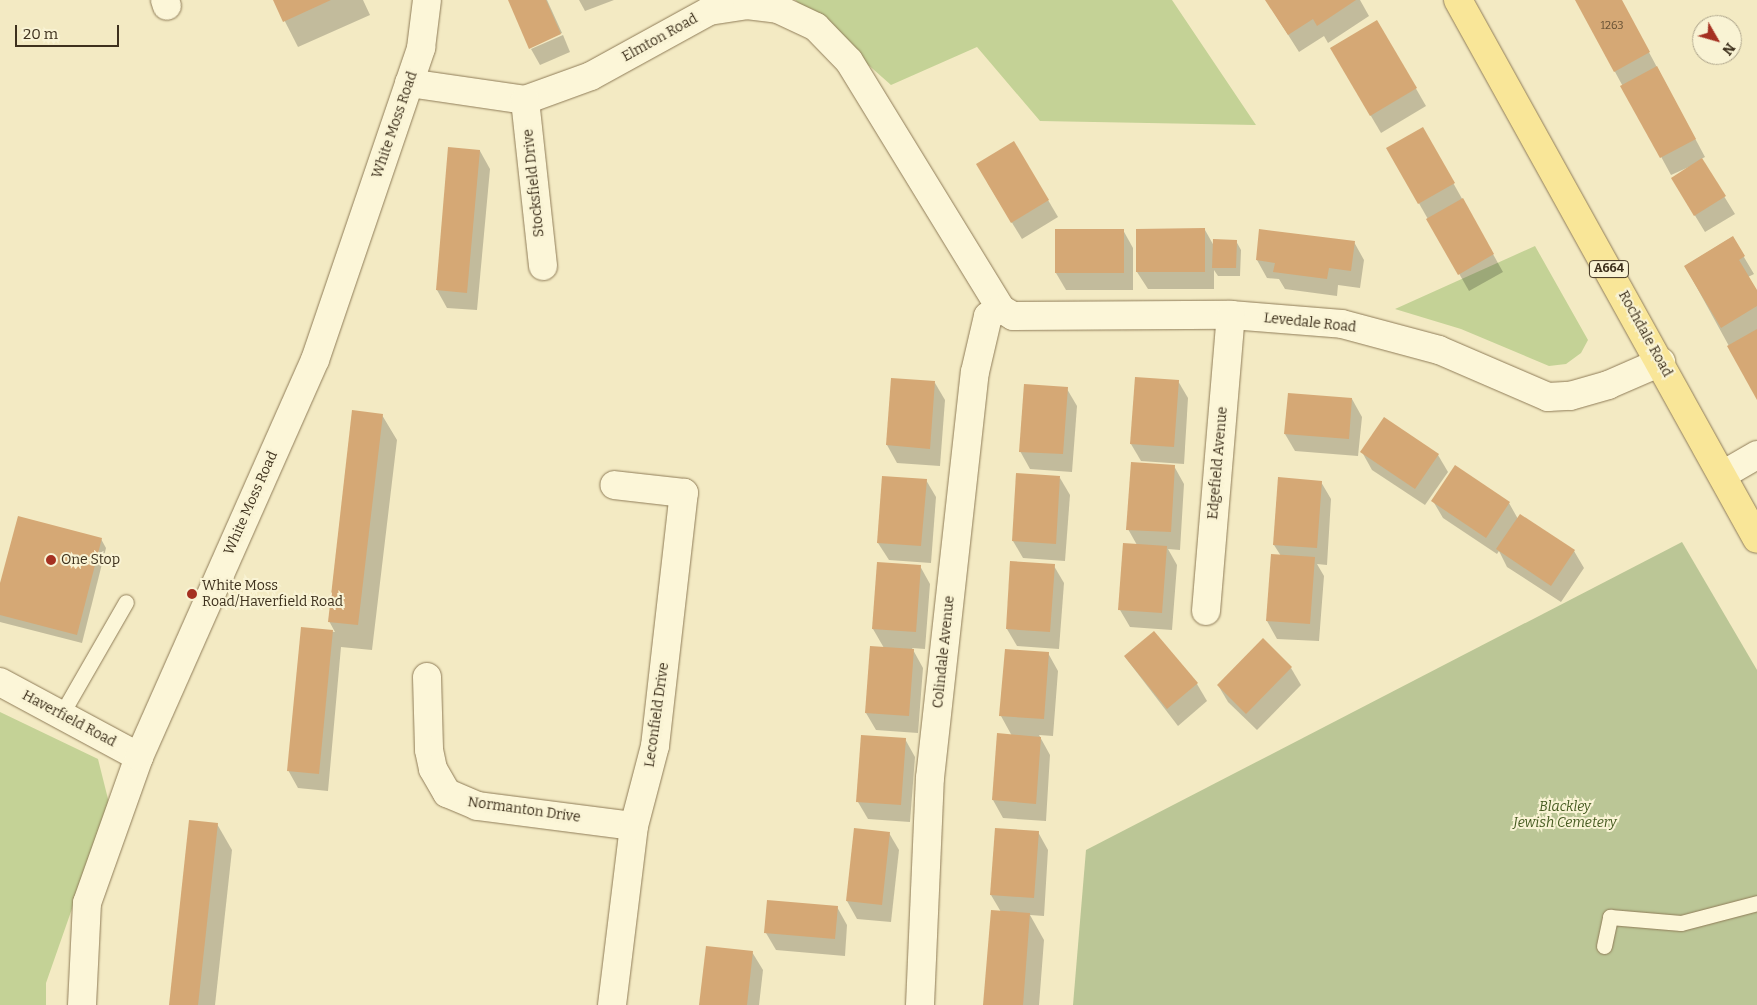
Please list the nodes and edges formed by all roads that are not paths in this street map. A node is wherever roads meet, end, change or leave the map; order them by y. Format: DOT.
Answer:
graph roads {
  1 [pos="427,0"];
  2 [pos="1458,0"];
  3 [pos="409,84"];
  4 [pos="525,100"];
  5 [pos="543,266"];
  6 [pos="1001,309"];
  7 [pos="1231,315"];
  8 [pos="1661,362"];
  9 [pos="1757,455"];
  10 [pos="1724,474"];
  11 [pos="614,485"];
  12 [pos="1757,539"];
  13 [pos="126,602"];
  14 [pos="1206,611"];
  15 [pos="427,677"];
  16 [pos="0,682"];
  17 [pos="61,715"];
  18 [pos="139,757"];
  19 [pos="634,826"];
  20 [pos="1757,903"];
  21 [pos="1604,946"];
  22 [pos="82,1005"];
  23 [pos="612,1005"];
  24 [pos="920,1005"];
  1 -- 3 [label="street, White Moss Road"];
  2 -- 8 [label="main road, Rochdale Road / A664"];
  3 -- 4 [label="street, Elmton Road"];
  3 -- 18 [label="street, White Moss Road"];
  4 -- 5 [label="street, Stocksfield Drive"];
  4 -- 6 [label="street, Elmton Road"];
  6 -- 7 [label="street, Levedale Road"];
  6 -- 24 [label="street, Colindale Avenue"];
  7 -- 8 [label="street, Levedale Road"];
  7 -- 14 [label="street, Edgefield Avenue"];
  8 -- 10 [label="main road, Rochdale Road / A664"];
  9 -- 10 [label="street"];
  10 -- 12 [label="main road, Rochdale Road / A664"];
  11 -- 19 [label="street, Leconfield Drive"];
  13 -- 17 [label="lane"];
  15 -- 19 [label="street, Normanton Drive"];
  16 -- 17 [label="street, Haverfield Road"];
  17 -- 18 [label="street, Haverfield Road"];
  18 -- 22 [label="street, White Moss Road"];
  19 -- 23 [label="street, Leconfield Drive"];
  20 -- 21 [label="lane"];
}
